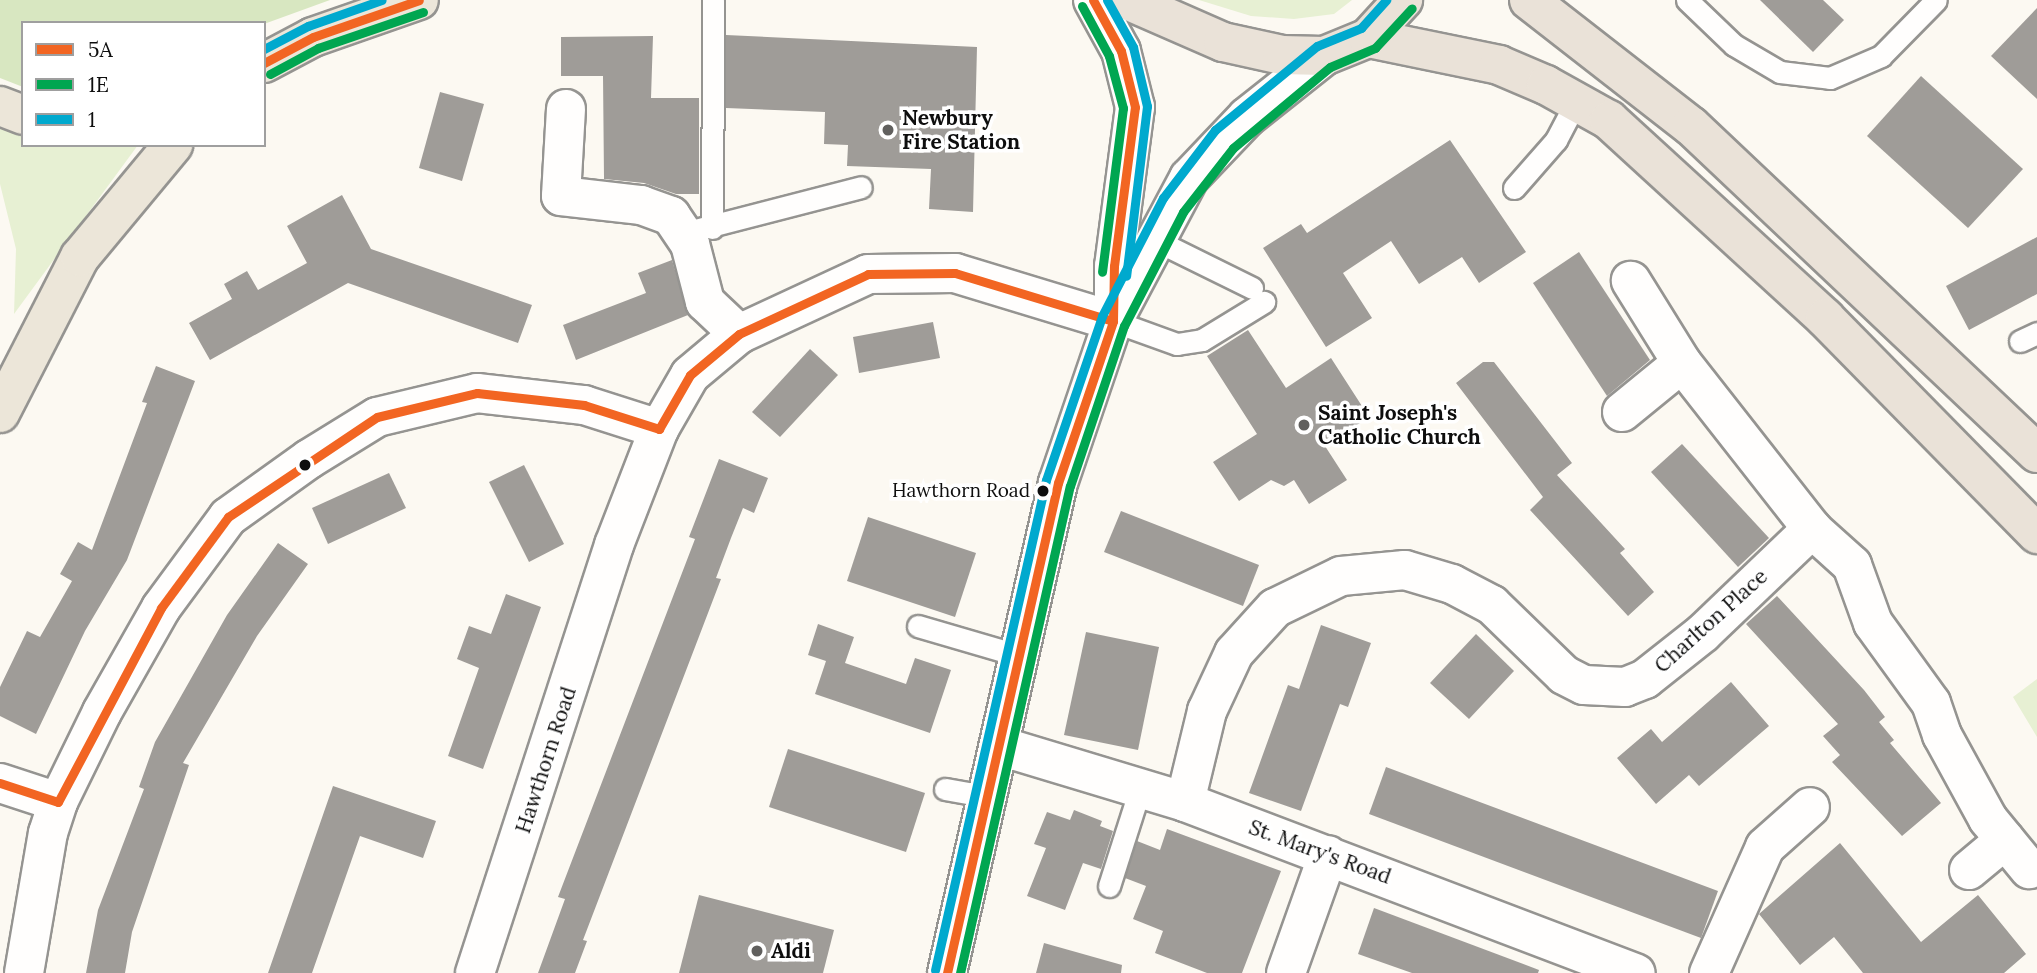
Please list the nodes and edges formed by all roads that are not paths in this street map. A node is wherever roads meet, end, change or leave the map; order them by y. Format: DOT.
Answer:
graph roads {
  1 [pos="419,0"];
  2 [pos="713,0"];
  3 [pos="1093,0"];
  4 [pos="1127,0"];
  5 [pos="1403,0"];
  6 [pos="1687,0"];
  7 [pos="1936,0"];
  8 [pos="1536,4"];
  9 [pos="1368,38"];
  10 [pos="1324,56"];
  11 [pos="266,62"];
  12 [pos="1577,100"];
  13 [pos="0,106"];
  14 [pos="566,109"];
  15 [pos="21,114"];
  16 [pos="171,147"];
  17 [pos="861,187"];
  18 [pos="1514,188"];
  19 [pos="1122,224"];
  20 [pos="697,229"];
  21 [pos="1156,240"];
  22 [pos="1631,281"];
  23 [pos="1114,321"];
  24 [pos="739,334"];
  25 [pos="1682,363"];
  26 [pos="1622,412"];
  27 [pos="0,413"];
  28 [pos="659,429"];
  29 [pos="2037,453"];
  30 [pos="1812,529"];
  31 [pos="2037,534"];
  32 [pos="918,626"];
  33 [pos="1017,655"];
  34 [pos="1000,746"];
  35 [pos="0,783"];
  36 [pos="945,789"];
  37 [pos="1140,789"];
  38 [pos="990,797"];
  39 [pos="58,802"];
  40 [pos="1185,802"];
  41 [pos="1810,807"];
  42 [pos="2005,840"];
  43 [pos="1328,855"];
  44 [pos="2029,869"];
  45 [pos="1969,870"];
  46 [pos="1109,886"];
  47 [pos="24,973"];
  48 [pos="475,973"];
  49 [pos="947,973"];
  50 [pos="1286,973"];
  51 [pos="1636,973"];
  52 [pos="1710,973"];
  1 -- 11 [label="main road"];
  2 -- 20 [label="lane"];
  3 -- 19 [label="street"];
  4 -- 10 [label="highway"];
  5 -- 9 [label="highway"];
  6 -- 7 [label="lane"];
  8 -- 29 [label="highway"];
  9 -- 10 [label="highway"];
  9 -- 12 [label="highway"];
  10 -- 21 [label="street"];
  12 -- 18 [label="lane"];
  12 -- 31 [label="highway"];
  13 -- 15 [label="main road"];
  14 -- 20 [label="street"];
  16 -- 27 [label="main road"];
  17 -- 20 [label="lane"];
  19 -- 21 [label="lane"];
  19 -- 23 [label="street"];
  20 -- 24 [label="street"];
  21 -- 23 [label="street"];
  21 -- 23 [label="lane"];
  22 -- 25 [label="street"];
  23 -- 24 [label="street, Hawthorn Road"];
  23 -- 33 [label="street"];
  24 -- 28 [label="street, Hawthorn Road"];
  25 -- 26 [label="street"];
  25 -- 30 [label="street"];
  28 -- 39 [label="street"];
  28 -- 48 [label="street, Hawthorn Road"];
  30 -- 40 [label="street, Charlton Place"];
  30 -- 42 [label="street"];
  32 -- 33 [label="lane"];
  33 -- 34 [label="street"];
  34 -- 37 [label="street, St. Mary's Road"];
  34 -- 38 [label="street"];
  35 -- 39 [label="street"];
  36 -- 38 [label="lane"];
  37 -- 40 [label="street, St. Mary's Road"];
  37 -- 46 [label="lane"];
  38 -- 49 [label="street"];
  39 -- 47 [label="street"];
  40 -- 43 [label="street, St. Mary's Road"];
  41 -- 52 [label="street"];
  42 -- 44 [label="street"];
  42 -- 45 [label="street"];
  43 -- 50 [label="street"];
  43 -- 51 [label="street, St. Mary's Road"];
}
